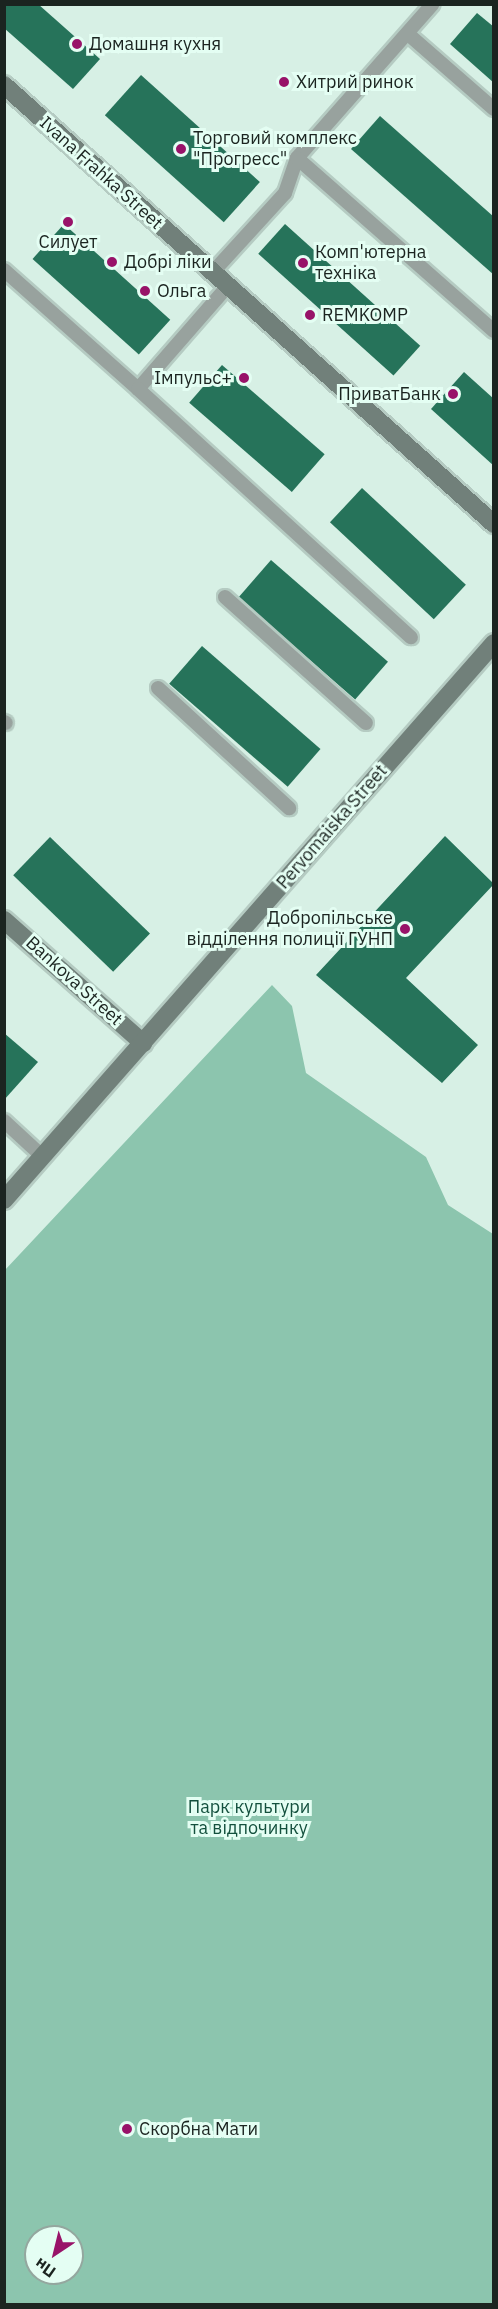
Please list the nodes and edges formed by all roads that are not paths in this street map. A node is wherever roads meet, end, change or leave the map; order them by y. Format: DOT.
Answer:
graph roads {
  1 [pos="433,4"];
  2 [pos="408,34"];
  3 [pos="4,85"];
  4 [pos="494,109"];
  5 [pos="297,158"];
  6 [pos="4,270"];
  7 [pos="212,273"];
  8 [pos="227,287"];
  9 [pos="494,331"];
  10 [pos="138,389"];
  11 [pos="494,524"];
  12 [pos="225,597"];
  13 [pos="411,637"];
  14 [pos="494,643"];
  15 [pos="158,688"];
  16 [pos="366,723"];
  17 [pos="289,808"];
  18 [pos="4,920"];
  19 [pos="142,1043"];
  20 [pos="4,1121"];
  21 [pos="43,1157"];
  22 [pos="4,1200"];
  1 -- 2 [label="lane"];
  2 -- 4 [label="lane"];
  2 -- 5 [label="lane"];
  3 -- 7 [label="street, Ivana Frahka Street"];
  5 -- 7 [label="lane"];
  5 -- 9 [label="lane"];
  6 -- 10 [label="lane"];
  7 -- 8 [label="street, Ivana Frahka Street"];
  8 -- 10 [label="lane"];
  8 -- 11 [label="street, Ivana Frahka Street"];
  10 -- 13 [label="lane"];
  12 -- 16 [label="lane"];
  14 -- 19 [label="street, Pervomaiska Street"];
  15 -- 17 [label="lane"];
  18 -- 19 [label="street, Bankova Street"];
  19 -- 21 [label="street, Pervomaiska Street"];
  20 -- 21 [label="lane"];
  21 -- 22 [label="street, Pervomaiska Street"];
}
